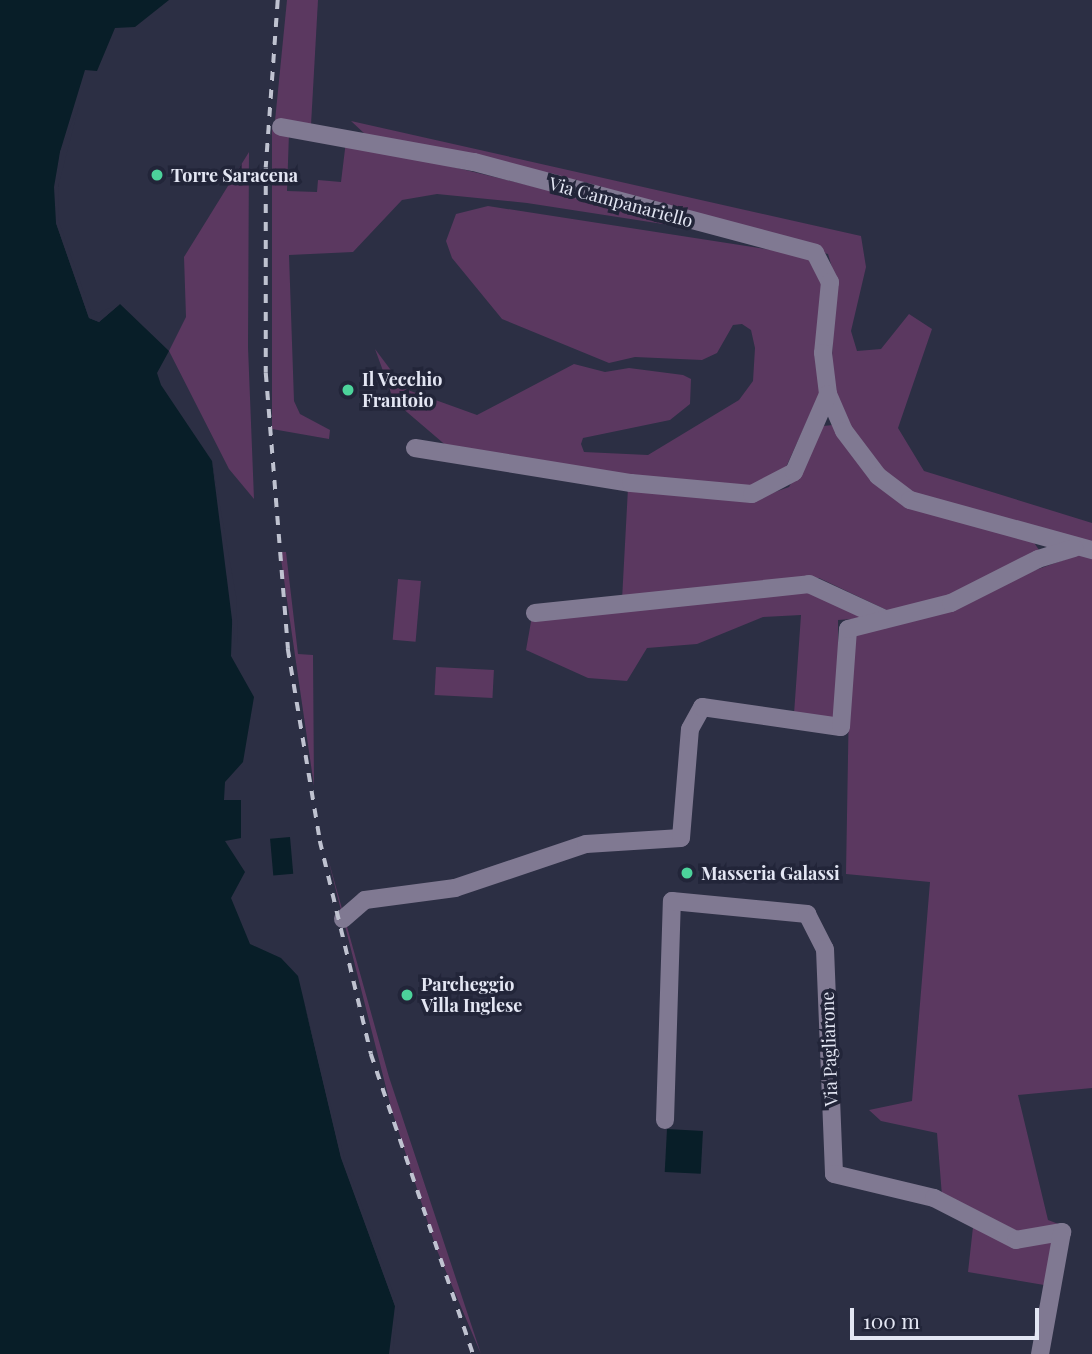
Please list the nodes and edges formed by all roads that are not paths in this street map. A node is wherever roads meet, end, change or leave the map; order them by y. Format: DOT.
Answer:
graph roads {
  1 [pos="281,127"];
  2 [pos="828,394"];
  3 [pos="415,448"];
  4 [pos="1085,549"];
  5 [pos="535,613"];
  6 [pos="885,619"];
  7 [pos="343,919"];
  8 [pos="665,1120"];
  9 [pos="1040,1354"];
  1 -- 2 [label="street, Via Campanariello"];
  2 -- 3 [label="street"];
  2 -- 4 [label="street, Via Campanariello"];
  4 -- 6 [label="street"];
  5 -- 6 [label="street"];
  6 -- 7 [label="street"];
  8 -- 9 [label="street, Via Pagliarone"];
}
